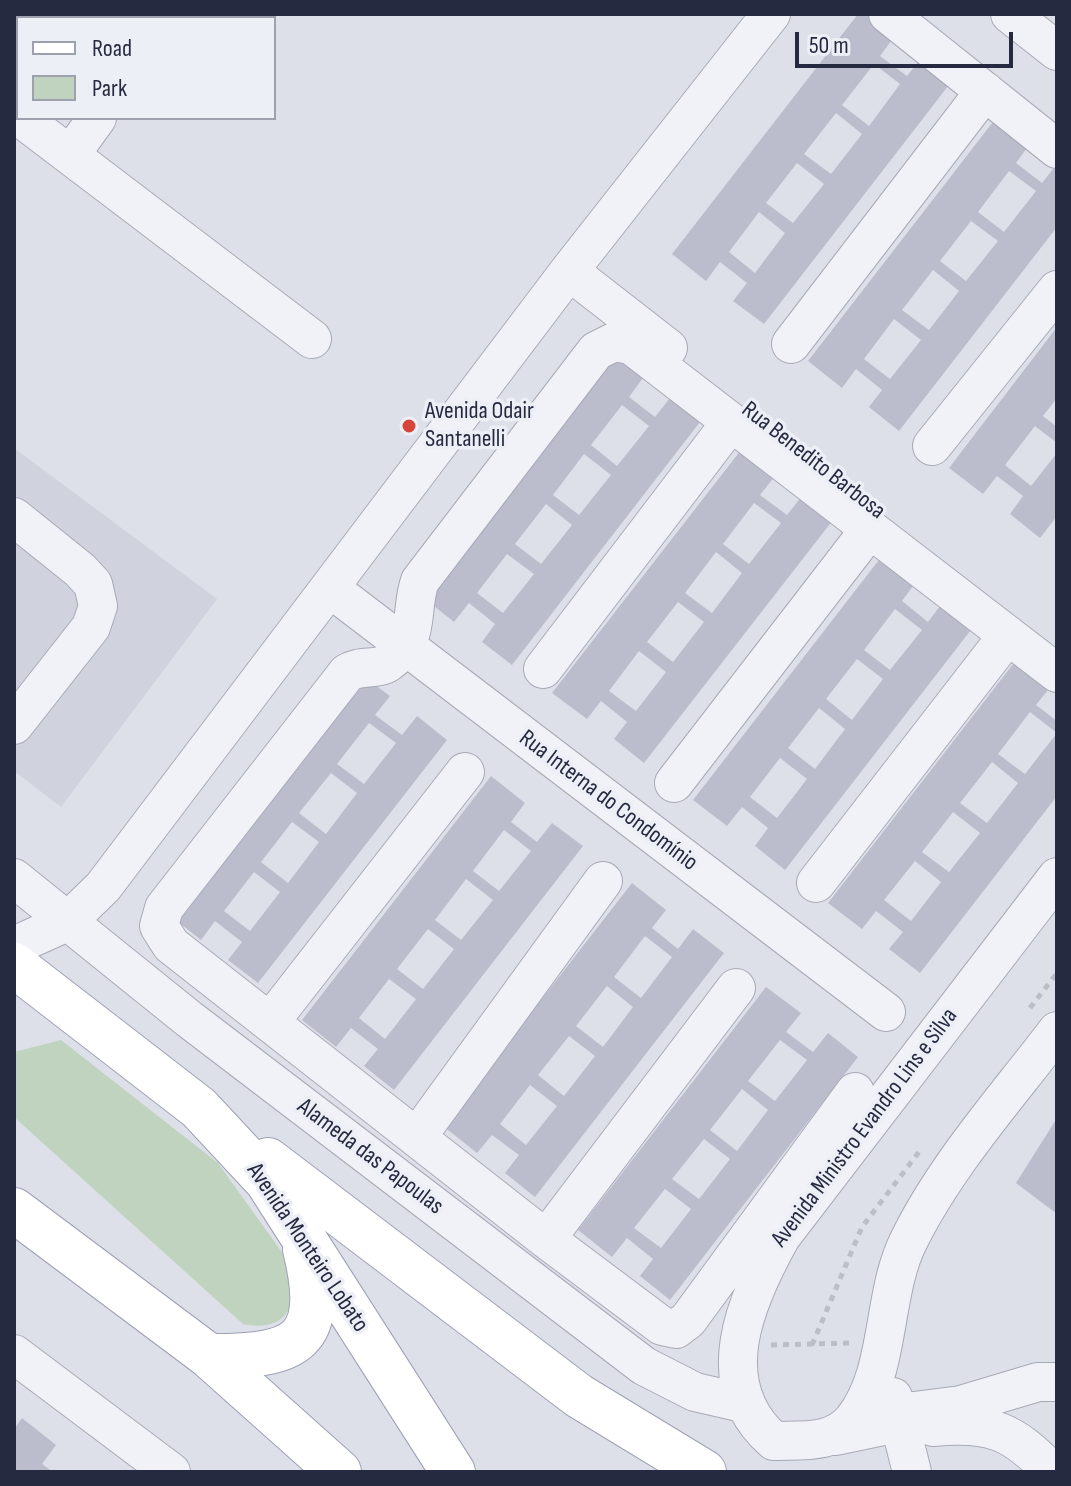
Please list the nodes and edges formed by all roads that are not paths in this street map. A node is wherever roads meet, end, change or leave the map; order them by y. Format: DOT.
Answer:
graph roads {
  1 [pos="888,14"];
  2 [pos="755,19"];
  3 [pos="985,91"];
  4 [pos="25,120"];
  5 [pos="96,120"];
  6 [pos="1057,149"];
  7 [pos="71,154"];
  8 [pos="569,271"];
  9 [pos="1057,290"];
  10 [pos="312,339"];
  11 [pos="791,344"];
  12 [pos="731,422"];
  13 [pos="932,446"];
  14 [pos="14,517"];
  15 [pos="870,529"];
  16 [pos="331,589"];
  17 [pos="1008,635"];
  18 [pos="405,646"];
  19 [pos="1057,650"];
  20 [pos="543,669"];
  21 [pos="1057,673"];
  22 [pos="14,725"];
  23 [pos="465,772"];
  24 [pos="674,783"];
  25 [pos="1057,848"];
  26 [pos="1057,877"];
  27 [pos="14,878"];
  28 [pos="603,881"];
  29 [pos="816,883"];
  30 [pos="67,922"];
  31 [pos="14,946"];
  32 [pos="14,965"];
  33 [pos="736,988"];
  34 [pos="945,988"];
  35 [pos="886,1012"];
  36 [pos="270,1022"];
  37 [pos="1057,1031"];
  38 [pos="855,1092"];
  39 [pos="199,1108"];
  40 [pos="417,1137"];
  41 [pos="14,1210"];
  42 [pos="301,1231"];
  43 [pos="546,1239"];
  44 [pos="882,1341"];
  45 [pos="14,1354"];
  46 [pos="209,1356"];
  47 [pos="1057,1382"];
  48 [pos="579,1396"];
  49 [pos="743,1403"];
  50 [pos="898,1423"];
  51 [pos="966,1424"];
  52 [pos="836,1436"];
  53 [pos="171,1472"];
  54 [pos="339,1472"];
  55 [pos="453,1472"];
  56 [pos="671,1472"];
  57 [pos="704,1472"];
  58 [pos="912,1472"];
  59 [pos="919,1472"];
  60 [pos="1052,1472"];
  1 -- 3 [label="street"];
  2 -- 8 [label="street"];
  3 -- 6 [label="street"];
  3 -- 11 [label="street"];
  4 -- 7 [label="street"];
  5 -- 7 [label="street"];
  7 -- 10 [label="street"];
  8 -- 16 [label="street"];
  8 -- 19 [label="street, Rua Benedito Barbosa"];
  9 -- 13 [label="street"];
  12 -- 15 [label="street"];
  12 -- 18 [label="street"];
  12 -- 20 [label="street"];
  14 -- 22 [label="street"];
  15 -- 17 [label="street"];
  15 -- 24 [label="street"];
  16 -- 18 [label="street, Rua Interna do Condomínio"];
  16 -- 30 [label="street"];
  17 -- 21 [label="street"];
  17 -- 29 [label="street"];
  18 -- 35 [label="street, Rua Interna do Condomínio"];
  18 -- 36 [label="street"];
  23 -- 36 [label="street"];
  25 -- 34 [label="street"];
  26 -- 49 [label="street, Avenida Ministro Evandro Lins e Silva"];
  27 -- 30 [label="street, Alameda das Papoulas"];
  28 -- 40 [label="street"];
  30 -- 31 [label="street"];
  30 -- 49 [label="street, Alameda das Papoulas"];
  32 -- 39 [label="main road, Avenida Monteiro Lobato"];
  33 -- 43 [label="street"];
  36 -- 40 [label="street"];
  37 -- 44 [label="street"];
  38 -- 43 [label="street"];
  39 -- 42 [label="main road, Avenida Monteiro Lobato"];
  39 -- 48 [label="main road"];
  40 -- 43 [label="street"];
  41 -- 46 [label="main road"];
  42 -- 46 [label="main road"];
  42 -- 55 [label="main road, Avenida Monteiro Lobato"];
  44 -- 50 [label="street"];
  44 -- 52 [label="street"];
  45 -- 53 [label="street"];
  46 -- 54 [label="main road"];
  47 -- 50 [label="street"];
  48 -- 56 [label="main road"];
  48 -- 57 [label="main road"];
  49 -- 52 [label="street"];
  50 -- 51 [label="street"];
  50 -- 52 [label="street"];
  50 -- 58 [label="street"];
  51 -- 59 [label="street"];
  51 -- 60 [label="street"];
}
